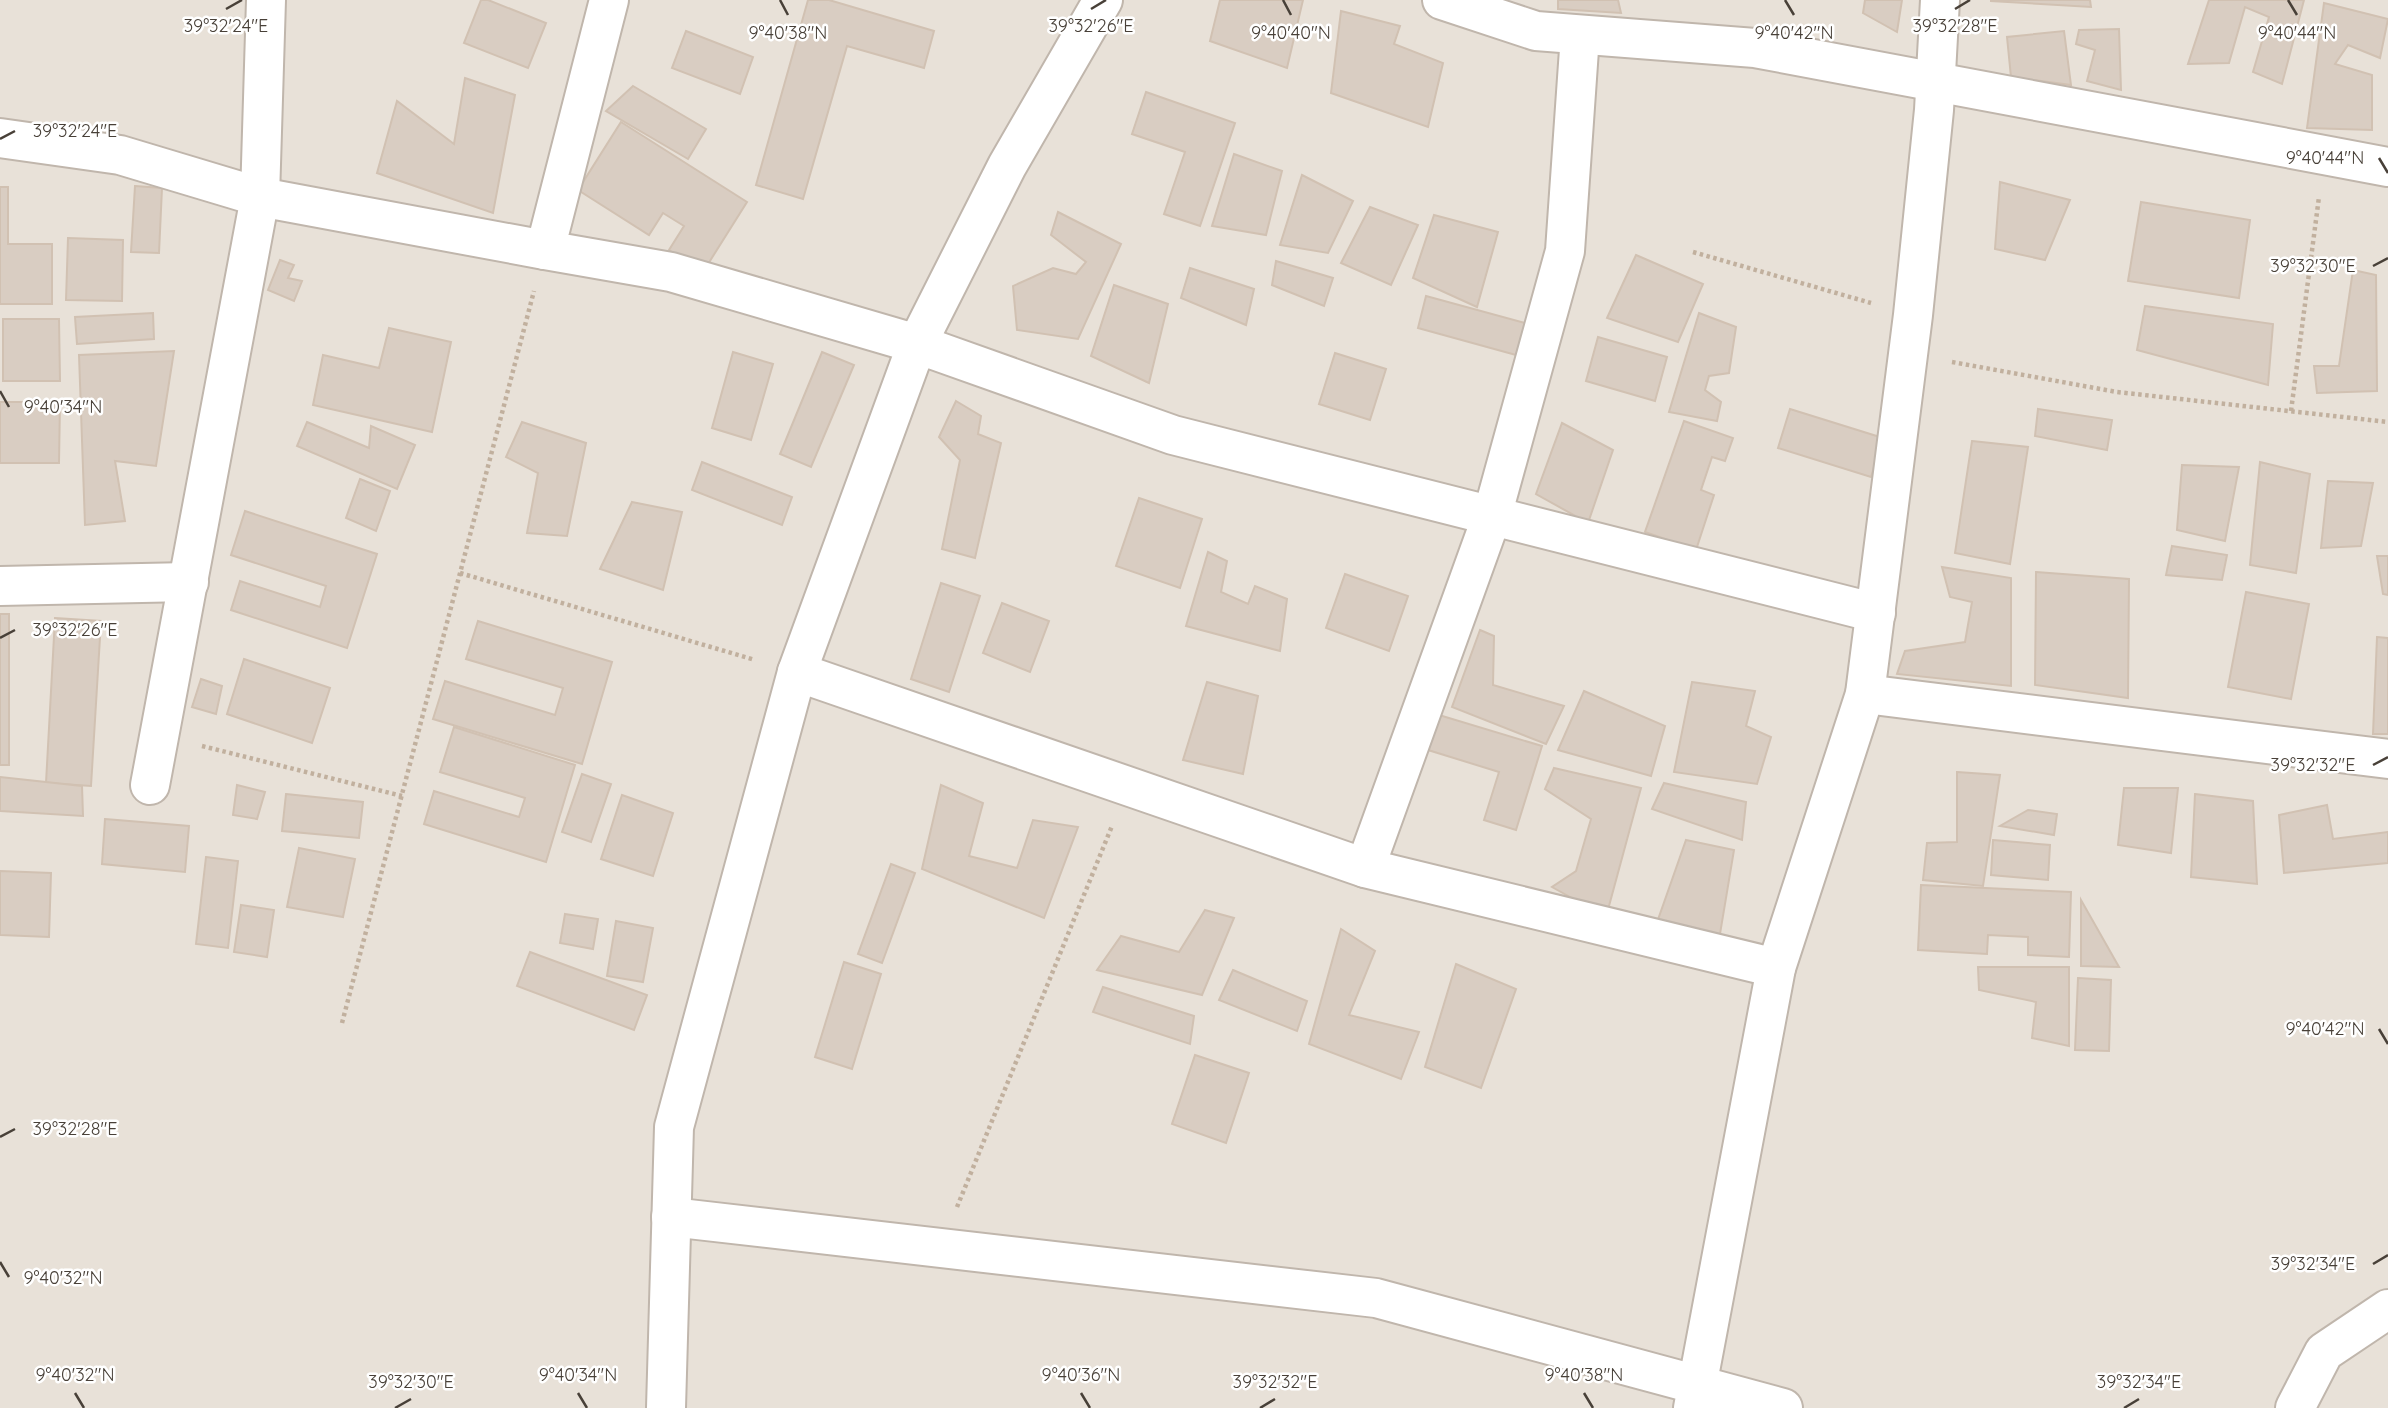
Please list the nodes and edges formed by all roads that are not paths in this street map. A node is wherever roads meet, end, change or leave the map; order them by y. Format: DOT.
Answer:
graph roads {
  1 [pos="266,0"];
  2 [pos="609,0"];
  3 [pos="1103,0"];
  4 [pos="1443,0"];
  5 [pos="1940,0"];
  6 [pos="1580,35"];
  7 [pos="1936,82"];
  8 [pos="0,138"];
  9 [pos="2388,167"];
  10 [pos="260,197"];
  11 [pos="545,250"];
  12 [pos="917,344"];
  13 [pos="1492,516"];
  14 [pos="189,582"];
  15 [pos="0,586"];
  16 [pos="1876,613"];
  17 [pos="797,672"];
  18 [pos="1865,694"];
  19 [pos="2388,759"];
  20 [pos="150,785"];
  21 [pos="1365,868"];
  22 [pos="1776,968"];
  23 [pos="671,1217"];
  24 [pos="2388,1309"];
  25 [pos="1695,1397"];
  26 [pos="666,1408"];
  27 [pos="1783,1408"];
  28 [pos="2295,1408"];
  1 -- 10 [label="street"];
  2 -- 11 [label="street"];
  3 -- 12 [label="street"];
  4 -- 6 [label="street"];
  5 -- 7 [label="street"];
  6 -- 7 [label="street"];
  6 -- 13 [label="street"];
  7 -- 9 [label="street"];
  7 -- 16 [label="street"];
  8 -- 10 [label="street"];
  10 -- 11 [label="street"];
  10 -- 14 [label="street"];
  11 -- 12 [label="street"];
  12 -- 13 [label="street"];
  12 -- 17 [label="street"];
  13 -- 16 [label="street"];
  13 -- 21 [label="street"];
  14 -- 15 [label="street"];
  14 -- 20 [label="street"];
  16 -- 18 [label="street"];
  17 -- 21 [label="street"];
  17 -- 23 [label="street"];
  18 -- 19 [label="street"];
  18 -- 22 [label="street"];
  21 -- 22 [label="street"];
  22 -- 25 [label="street"];
  23 -- 25 [label="street"];
  23 -- 26 [label="street"];
  24 -- 28 [label="street"];
  25 -- 27 [label="street"];
}
